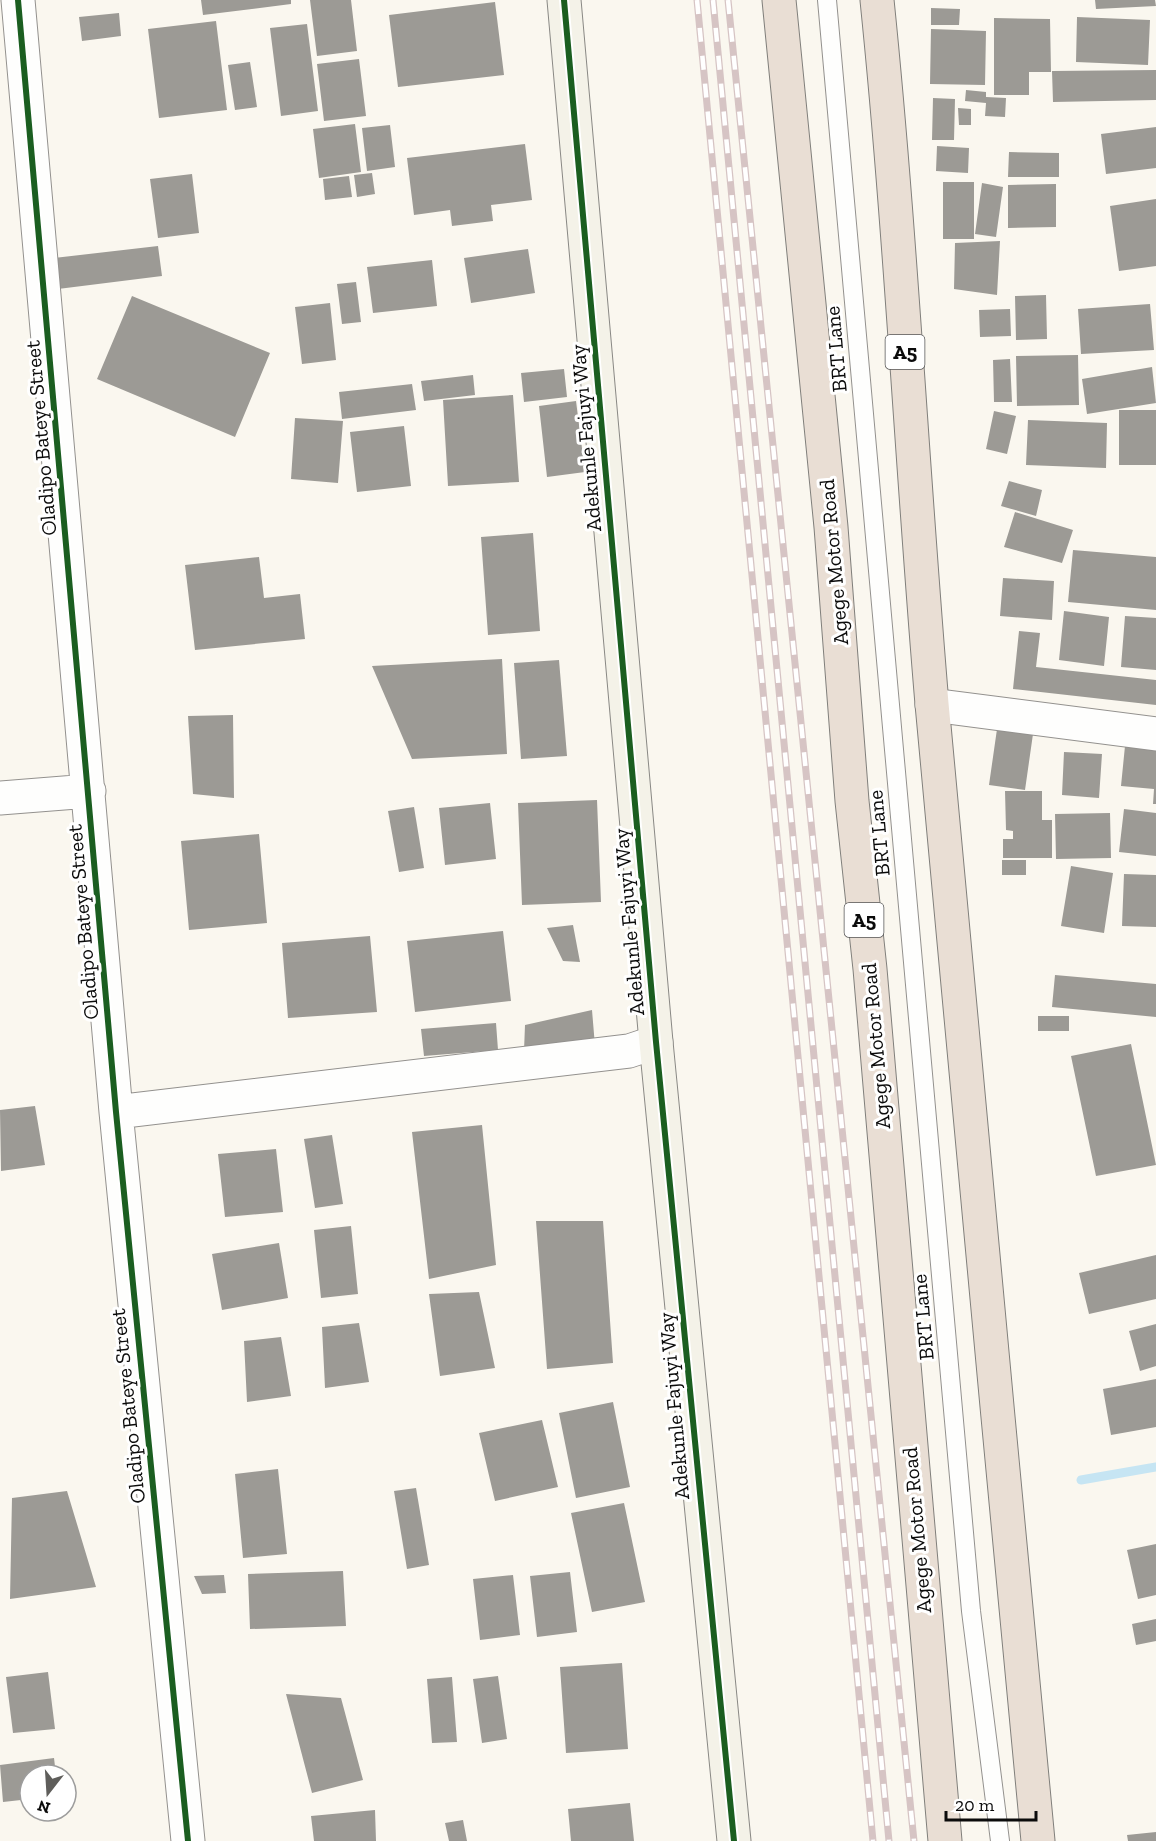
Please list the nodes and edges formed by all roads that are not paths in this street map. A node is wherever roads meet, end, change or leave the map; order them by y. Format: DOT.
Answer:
graph roads {
  1 [pos="18,0"];
  2 [pos="564,0"];
  3 [pos="779,0"];
  4 [pos="827,0"];
  5 [pos="877,0"];
  6 [pos="932,705"];
  7 [pos="1156,734"];
  8 [pos="89,791"];
  9 [pos="0,798"];
  10 [pos="656,1042"];
  11 [pos="116,1112"];
  12 [pos="188,1841"];
  13 [pos="734,1841"];
  14 [pos="945,1841"];
  15 [pos="1000,1841"];
  16 [pos="1038,1841"];
  1 -- 8 [label="street, Oladipo Bateye Street"];
  2 -- 10 [label="street, Adekunle Fajuyi Way"];
  3 -- 14 [label="highway, Agege Motor Road / A5"];
  4 -- 15 [label="lane, BRT Lane"];
  5 -- 6 [label="highway, A5"];
  6 -- 7 [label="street"];
  6 -- 16 [label="highway, A5"];
  8 -- 9 [label="street"];
  8 -- 11 [label="street, Oladipo Bateye Street"];
  10 -- 11 [label="street"];
  10 -- 13 [label="street, Adekunle Fajuyi Way"];
  11 -- 12 [label="street, Oladipo Bateye Street"];
}
